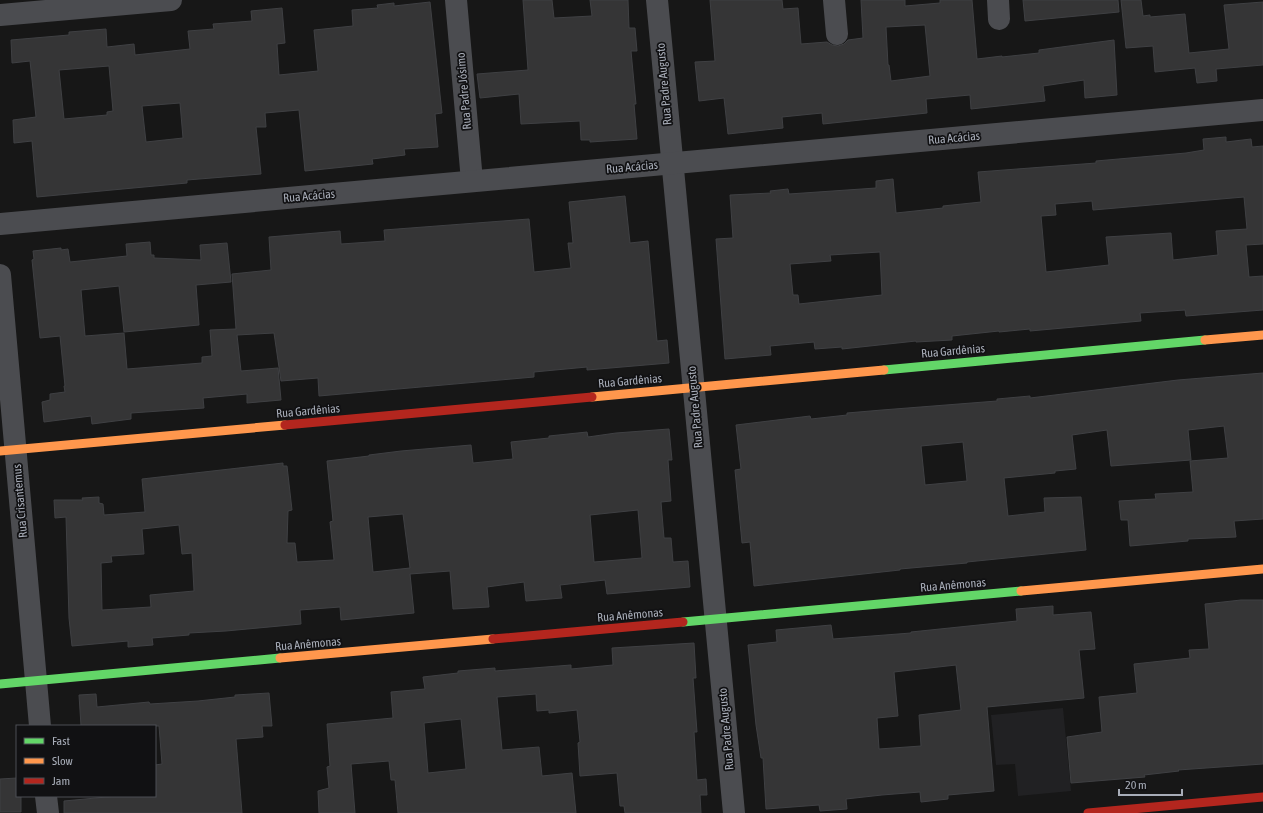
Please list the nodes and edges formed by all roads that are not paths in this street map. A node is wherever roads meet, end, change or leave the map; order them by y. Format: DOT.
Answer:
graph roads {
  1 [pos="171,0"];
  2 [pos="456,0"];
  3 [pos="656,0"];
  4 [pos="834,0"];
  5 [pos="0,15"];
  6 [pos="837,34"];
  7 [pos="1263,110"];
  8 [pos="672,164"];
  9 [pos="472,181"];
  10 [pos="0,224"];
  11 [pos="0,275"];
  12 [pos="1263,335"];
  13 [pos="693,387"];
  14 [pos="8,450"];
  15 [pos="1263,569"];
  16 [pos="715,619"];
  17 [pos="36,681"];
  18 [pos="0,684"];
  19 [pos="40,725"];
  20 [pos="46,797"];
  21 [pos="1263,797"];
  22 [pos="48,813"];
  23 [pos="734,813"];
  24 [pos="1088,813"];
  1 -- 5 [label="street"];
  2 -- 9 [label="street, Rua Padre Jósimo"];
  3 -- 8 [label="street, Rua Padre Augusto"];
  4 -- 6 [label="street"];
  7 -- 8 [label="street, Rua Acácias"];
  8 -- 9 [label="street, Rua Acácias"];
  8 -- 13 [label="street, Rua Padre Augusto"];
  9 -- 10 [label="street, Rua Acácias"];
  11 -- 14 [label="street, Rua Crisantemus"];
  12 -- 13 [label="street, Rua Gardênias"];
  13 -- 14 [label="street, Rua Gardênias"];
  13 -- 16 [label="street, Rua Padre Augusto"];
  14 -- 17 [label="street, Rua Crisantemus"];
  15 -- 16 [label="street, Rua Anêmonas"];
  16 -- 17 [label="street, Rua Anêmonas"];
  16 -- 23 [label="street, Rua Padre Augusto"];
  17 -- 18 [label="street, Rua Anêmonas"];
  17 -- 19 [label="street, Rua Crisantemus"];
  20 -- 22 [label="street"];
  21 -- 24 [label="street"];
}
